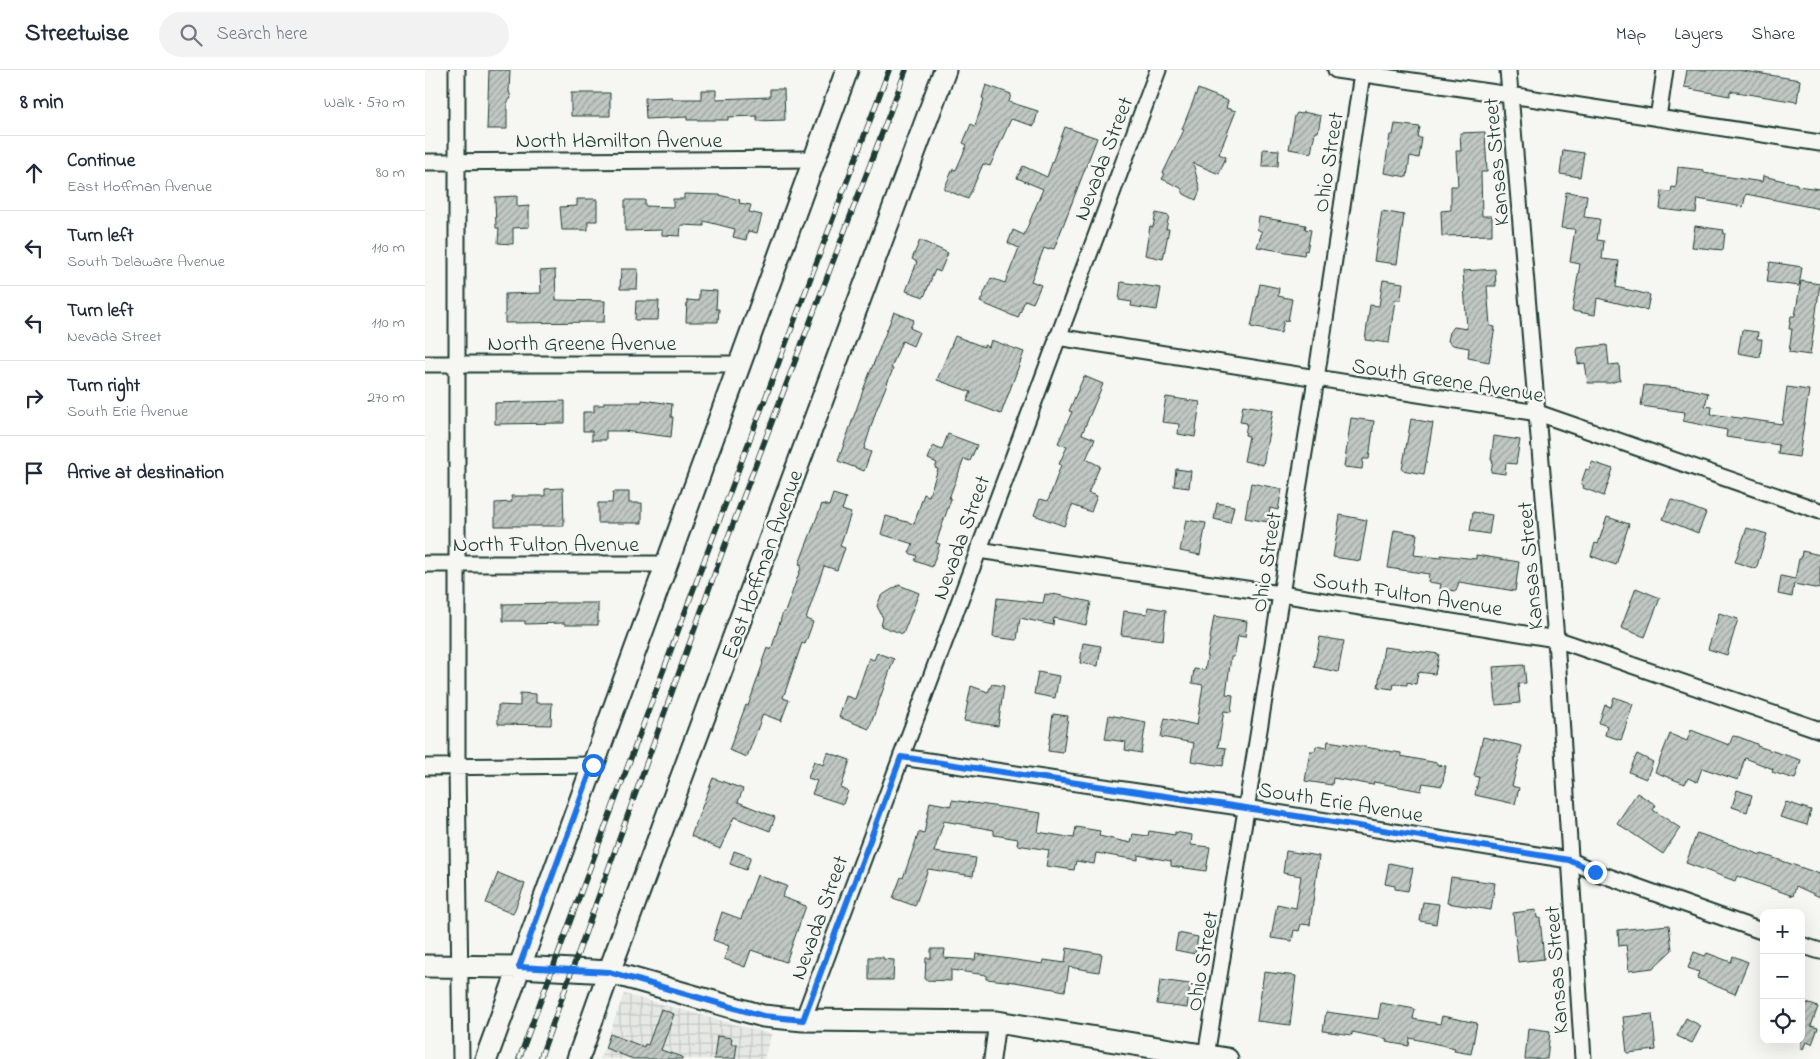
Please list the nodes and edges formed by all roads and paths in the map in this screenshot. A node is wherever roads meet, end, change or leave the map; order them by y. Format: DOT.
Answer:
graph roads {
  1 [pos="457,70"];
  2 [pos="847,70"];
  3 [pos="945,70"];
  4 [pos="1158,70"];
  5 [pos="1336,70"];
  6 [pos="1508,70"];
  7 [pos="1665,70"];
  8 [pos="1362,74"];
  9 [pos="1510,95"];
  10 [pos="1658,118"];
  11 [pos="1820,143"];
  12 [pos="814,159"];
  13 [pos="425,162"];
  14 [pos="457,162"];
  15 [pos="1057,337"];
  16 [pos="425,364"];
  17 [pos="455,364"];
  18 [pos="740,364"];
  19 [pos="1316,379"];
  20 [pos="1538,413"];
  21 [pos="1820,510"];
  22 [pos="978,550"];
  23 [pos="425,564"];
  24 [pos="457,564"];
  25 [pos="666,564"];
  26 [pos="1281,594"];
  27 [pos="1556,639"];
  28 [pos="1820,730"];
  29 [pos="901,757"];
  30 [pos="593,765"];
  31 [pos="457,766"];
  32 [pos="425,767"];
  33 [pos="1246,808"];
  34 [pos="1569,860"];
  35 [pos="1760,931"];
  36 [pos="1805,946"];
  37 [pos="1820,952"];
  38 [pos="425,966"];
  39 [pos="459,966"];
  40 [pos="519,967"];
  41 [pos="609,972"];
  42 [pos="803,1020"];
  43 [pos="997,1022"];
  44 [pos="1216,1057"];
  45 [pos="461,1059"];
  46 [pos="486,1059"];
  47 [pos="578,1059"];
  48 [pos="992,1059"];
  49 [pos="1583,1059"];
  1 -- 14 [label="street"];
  2 -- 12 [label="street"];
  3 -- 41 [label="street, East Hoffman Avenue"];
  4 -- 15 [label="street, Nevada Street"];
  5 -- 8 [label="street"];
  6 -- 9 [label="street, Kansas Street"];
  7 -- 10 [label="street"];
  8 -- 9 [label="street"];
  8 -- 19 [label="street, Ohio Street"];
  9 -- 10 [label="street"];
  9 -- 20 [label="street, Kansas Street"];
  10 -- 11 [label="street"];
  12 -- 14 [label="street, North Hamilton Avenue"];
  12 -- 18 [label="street"];
  13 -- 14 [label="street, North Hamilton Avenue"];
  14 -- 17 [label="street"];
  15 -- 19 [label="street, South Greene Avenue"];
  15 -- 22 [label="street, Nevada Street"];
  16 -- 17 [label="street, North Greene Avenue"];
  17 -- 18 [label="street, North Greene Avenue"];
  17 -- 24 [label="street"];
  18 -- 25 [label="street"];
  19 -- 20 [label="street, South Greene Avenue"];
  19 -- 26 [label="street, Ohio Street"];
  20 -- 21 [label="street, South Greene Avenue"];
  20 -- 27 [label="street, Kansas Street"];
  22 -- 26 [label="street, South Fulton Avenue"];
  22 -- 29 [label="street, Nevada Street"];
  23 -- 24 [label="street, North Fulton Avenue"];
  24 -- 25 [label="street, North Fulton Avenue"];
  24 -- 31 [label="street"];
  25 -- 30 [label="street"];
  26 -- 27 [label="street, South Fulton Avenue"];
  26 -- 33 [label="street, Ohio Street"];
  27 -- 28 [label="street, South Fulton Avenue"];
  27 -- 34 [label="street, Kansas Street"];
  29 -- 33 [label="street, South Erie Avenue"];
  29 -- 42 [label="street, Nevada Street"];
  30 -- 31 [label="street"];
  30 -- 40 [label="street"];
  31 -- 32 [label="street"];
  31 -- 39 [label="street"];
  33 -- 34 [label="street, South Erie Avenue"];
  33 -- 44 [label="street, Ohio Street"];
  34 -- 35 [label="street, South Erie Avenue"];
  34 -- 49 [label="street, Kansas Street"];
  36 -- 37 [label="street"];
  38 -- 39 [label="street"];
  39 -- 40 [label="street"];
  39 -- 45 [label="street"];
  40 -- 41 [label="street"];
  40 -- 46 [label="street"];
  41 -- 42 [label="street"];
  41 -- 47 [label="street, East Hoffman Avenue"];
  42 -- 43 [label="street"];
  43 -- 44 [label="street"];
  43 -- 48 [label="street"];
}
